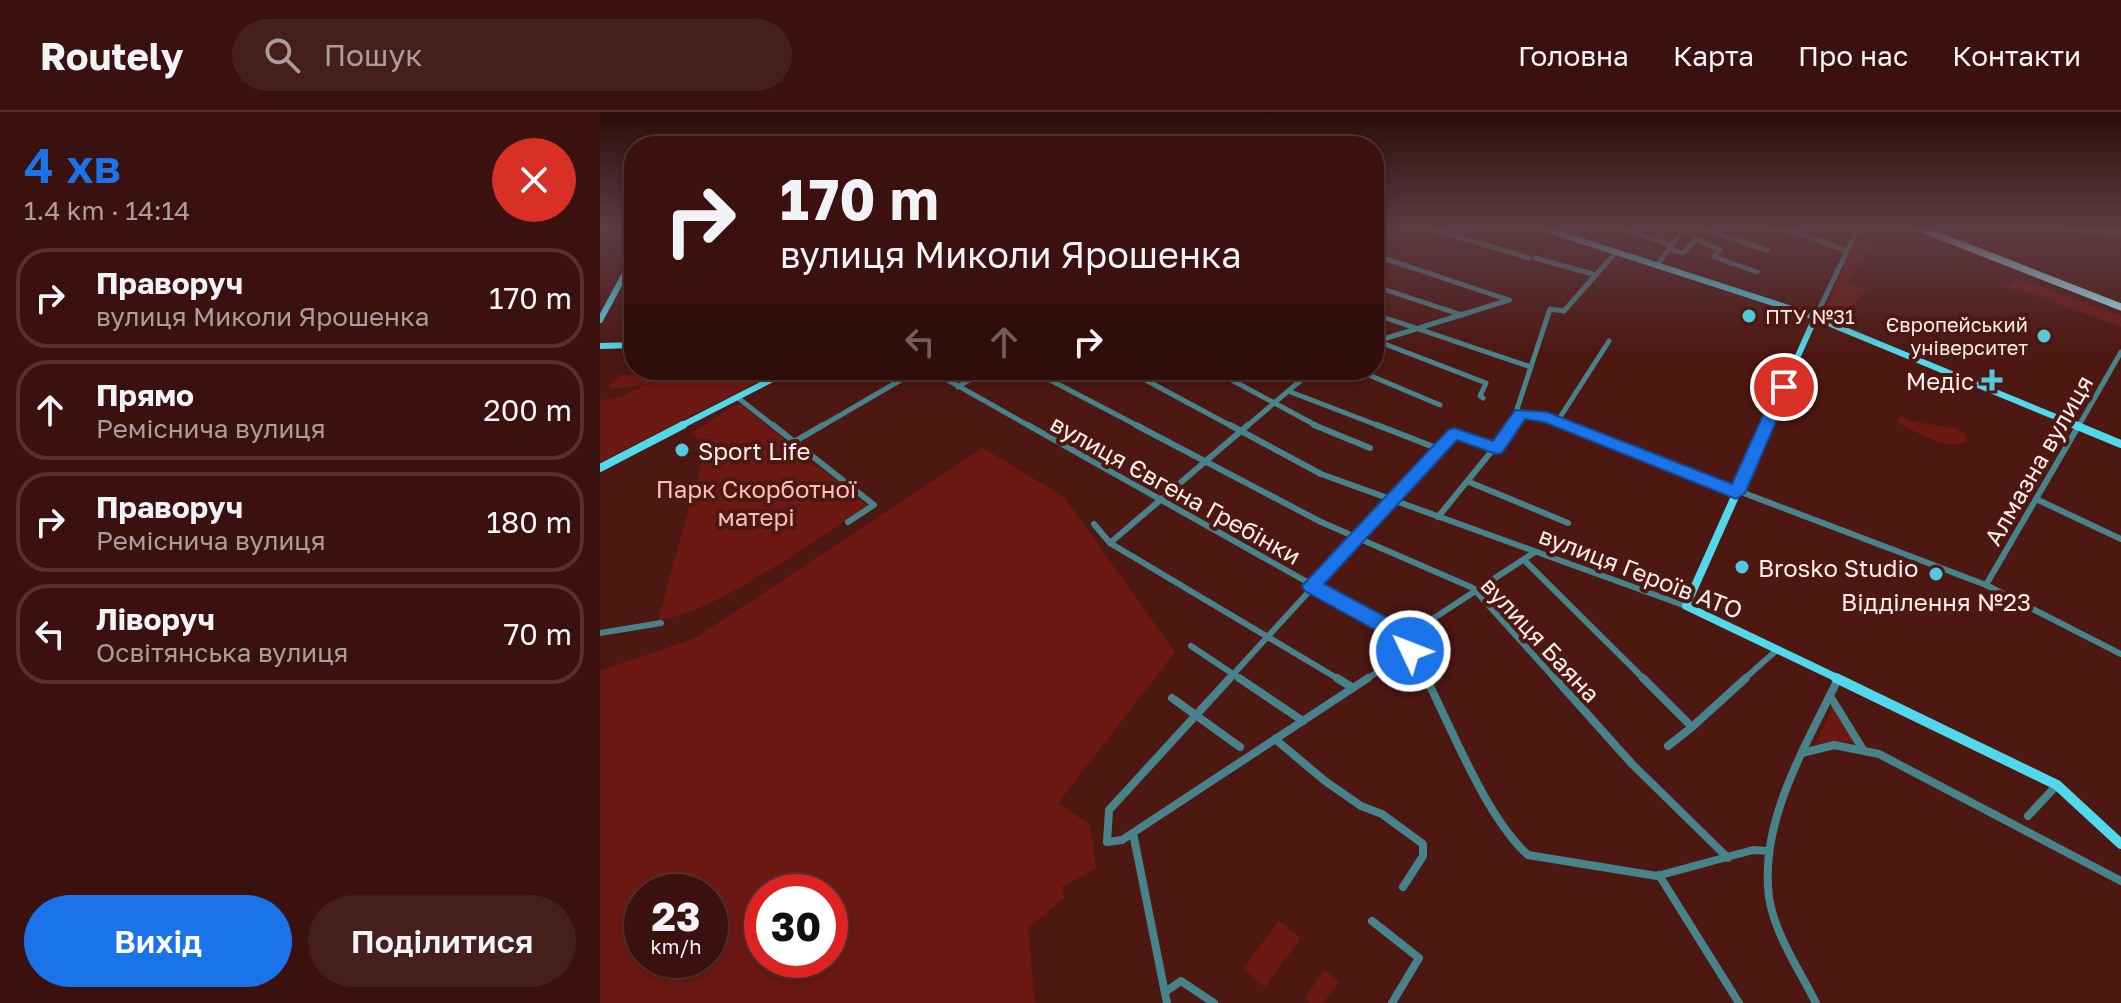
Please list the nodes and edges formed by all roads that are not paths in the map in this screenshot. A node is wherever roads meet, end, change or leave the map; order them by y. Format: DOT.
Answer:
graph roads {
  1 [pos="1418,270"];
  2 [pos="1576,270"];
  3 [pos="1601,270"];
  4 [pos="1671,270"];
  5 [pos="1750,270"];
  6 [pos="1838,270"];
  7 [pos="2025,270"];
  8 [pos="1757,272"];
  9 [pos="1596,275"];
  10 [pos="624,276"];
  11 [pos="1384,289"];
  12 [pos="2121,307"];
  13 [pos="1464,315"];
  14 [pos="1384,318"];
  15 [pos="1815,318"];
  16 [pos="600,320"];
  17 [pos="1416,329"];
  18 [pos="1384,339"];
  19 [pos="1609,341"];
  20 [pos="1384,344"];
  21 [pos="624,345"];
  22 [pos="600,346"];
  23 [pos="2121,352"];
  24 [pos="1531,367"];
  25 [pos="770,380"];
  26 [pos="901,380"];
  27 [pos="946,380"];
  28 [pos="969,380"];
  29 [pos="1050,380"];
  30 [pos="1146,380"];
  31 [pos="1231,380"];
  32 [pos="1301,380"];
  33 [pos="1381,380"];
  34 [pos="958,387"];
  35 [pos="1288,391"];
  36 [pos="737,397"];
  37 [pos="1483,398"];
  38 [pos="1273,404"];
  39 [pos="1440,405"];
  40 [pos="1521,413"];
  41 [pos="1557,422"];
  42 [pos="2078,426"];
  43 [pos="1240,431"];
  44 [pos="794,442"];
  45 [pos="2121,444"];
  46 [pos="1370,448"];
  47 [pos="1439,449"];
  48 [pos="1496,449"];
  49 [pos="1206,462"];
  50 [pos="600,468"];
  51 [pos="1469,482"];
  52 [pos="1736,493"];
  53 [pos="2036,499"];
  54 [pos="1391,500"];
  55 [pos="1160,501"];
  56 [pos="1438,517"];
  57 [pos="848,522"];
  58 [pos="1568,523"];
  59 [pos="1094,524"];
  60 [pos="1356,538"];
  61 [pos="2121,539"];
  62 [pos="1110,543"];
  63 [pos="1535,552"];
  64 [pos="1524,560"];
  65 [pos="1986,585"];
  66 [pos="1311,586"];
  67 [pos="1477,590"];
  68 [pos="1686,606"];
  69 [pos="661,623"];
  70 [pos="600,633"];
  71 [pos="1266,637"];
  72 [pos="1405,637"];
  73 [pos="1191,646"];
  74 [pos="1778,649"];
  75 [pos="1410,651"];
  76 [pos="2121,654"];
  77 [pos="1233,674"];
  78 [pos="1838,679"];
  79 [pos="1353,688"];
  80 [pos="1830,696"];
  81 [pos="1172,698"];
  82 [pos="1196,715"];
  83 [pos="1303,721"];
  84 [pos="1692,727"];
  85 [pos="1275,739"];
  86 [pos="1668,746"];
  87 [pos="1240,747"];
  88 [pos="1862,748"];
  89 [pos="1802,753"];
  90 [pos="2057,785"];
  91 [pos="2028,816"];
  92 [pos="1133,833"];
  93 [pos="2121,844"];
  94 [pos="1768,851"];
  95 [pos="1728,858"];
  96 [pos="1659,875"];
  97 [pos="2121,881"];
  98 [pos="1403,887"];
  99 [pos="1372,921"];
  100 [pos="1165,992"];
  101 [pos="1167,1003"];
  102 [pos="1214,1003"];
  103 [pos="1392,1003"];
  104 [pos="1739,1003"];
  105 [pos="1816,1003"];
  1 -- 13 [label="street"];
  2 -- 9 [label="street"];
  3 -- 9 [label="street"];
  4 -- 15 [label="main road"];
  5 -- 8 [label="street"];
  6 -- 15 [label="street"];
  7 -- 12 [label="highway"];
  9 -- 24 [label="street"];
  10 -- 16 [label="main road"];
  11 -- 13 [label="street"];
  13 -- 17 [label="street"];
  14 -- 17 [label="street"];
  15 -- 42 [label="main road"];
  15 -- 52 [label="main road"];
  17 -- 18 [label="street"];
  17 -- 24 [label="street"];
  19 -- 41 [label="street"];
  20 -- 37 [label="street"];
  21 -- 22 [label="main road"];
  23 -- 42 [label="street, Алмазна вулиця"];
  24 -- 40 [label="street"];
  25 -- 36 [label="main road"];
  26 -- 44 [label="street"];
  27 -- 34 [label="street, вулиця Євгена Гребінки"];
  28 -- 34 [label="street"];
  29 -- 49 [label="street, вулиця Баяна"];
  30 -- 43 [label="street, вулиця Героїв АТО"];
  31 -- 38 [label="street"];
  32 -- 35 [label="street"];
  33 -- 39 [label="street"];
  34 -- 55 [label="street, вулиця Євгена Гребінки"];
  35 -- 38 [label="street"];
  35 -- 47 [label="street"];
  36 -- 44 [label="street"];
  36 -- 50 [label="main road"];
  38 -- 43 [label="street"];
  38 -- 46 [label="street"];
  40 -- 41 [label="street"];
  40 -- 48 [label="street"];
  41 -- 52 [label="street"];
  42 -- 45 [label="main road"];
  42 -- 53 [label="street, Алмазна вулиця"];
  43 -- 49 [label="street"];
  43 -- 54 [label="street, вулиця Героїв АТО"];
  44 -- 57 [label="street"];
  47 -- 48 [label="street"];
  47 -- 54 [label="street"];
  48 -- 51 [label="street"];
  49 -- 55 [label="street"];
  49 -- 60 [label="street, вулиця Баяна"];
  51 -- 56 [label="street"];
  51 -- 58 [label="street"];
  52 -- 65 [label="street"];
  52 -- 68 [label="main road"];
  53 -- 61 [label="street"];
  53 -- 65 [label="street, Алмазна вулиця"];
  54 -- 56 [label="street, вулиця Героїв АТО"];
  54 -- 60 [label="street"];
  55 -- 62 [label="street"];
  55 -- 66 [label="street, вулиця Євгена Гребінки"];
  56 -- 63 [label="street, вулиця Героїв АТО"];
  59 -- 62 [label="street"];
  60 -- 66 [label="street"];
  60 -- 67 [label="street, вулиця Баяна"];
  62 -- 71 [label="street"];
  63 -- 64 [label="street"];
  63 -- 68 [label="street, вулиця Героїв АТО"];
  64 -- 67 [label="street"];
  64 -- 84 [label="street"];
  65 -- 76 [label="street"];
  66 -- 71 [label="street"];
  66 -- 72 [label="street, вулиця Євгена Гребінки"];
  67 -- 72 [label="street"];
  67 -- 95 [label="street, вулиця Баяна"];
  68 -- 74 [label="main road, вулиця Героїв АТО"];
  69 -- 70 [label="street"];
  71 -- 77 [label="street"];
  71 -- 79 [label="street"];
  72 -- 75 [label="street"];
  73 -- 77 [label="street"];
  74 -- 78 [label="main road, вулиця Героїв АТО"];
  74 -- 84 [label="street"];
  75 -- 79 [label="street"];
  75 -- 96 [label="street"];
  77 -- 82 [label="street"];
  77 -- 83 [label="street"];
  78 -- 80 [label="street"];
  78 -- 90 [label="main road, вулиця Героїв АТО"];
  79 -- 83 [label="street"];
  80 -- 88 [label="street"];
  80 -- 89 [label="street"];
  81 -- 82 [label="street"];
  82 -- 87 [label="street"];
  82 -- 92 [label="street"];
  83 -- 85 [label="street"];
  84 -- 86 [label="street"];
  85 -- 92 [label="street"];
  85 -- 98 [label="street"];
  88 -- 89 [label="street"];
  88 -- 97 [label="street"];
  89 -- 94 [label="street"];
  90 -- 91 [label="street"];
  90 -- 93 [label="main road, вулиця Героїв АТО"];
  92 -- 100 [label="street"];
  94 -- 95 [label="street"];
  94 -- 105 [label="street"];
  95 -- 96 [label="street"];
  96 -- 104 [label="street"];
  99 -- 103 [label="street"];
  100 -- 101 [label="street"];
  100 -- 102 [label="street"];
}
